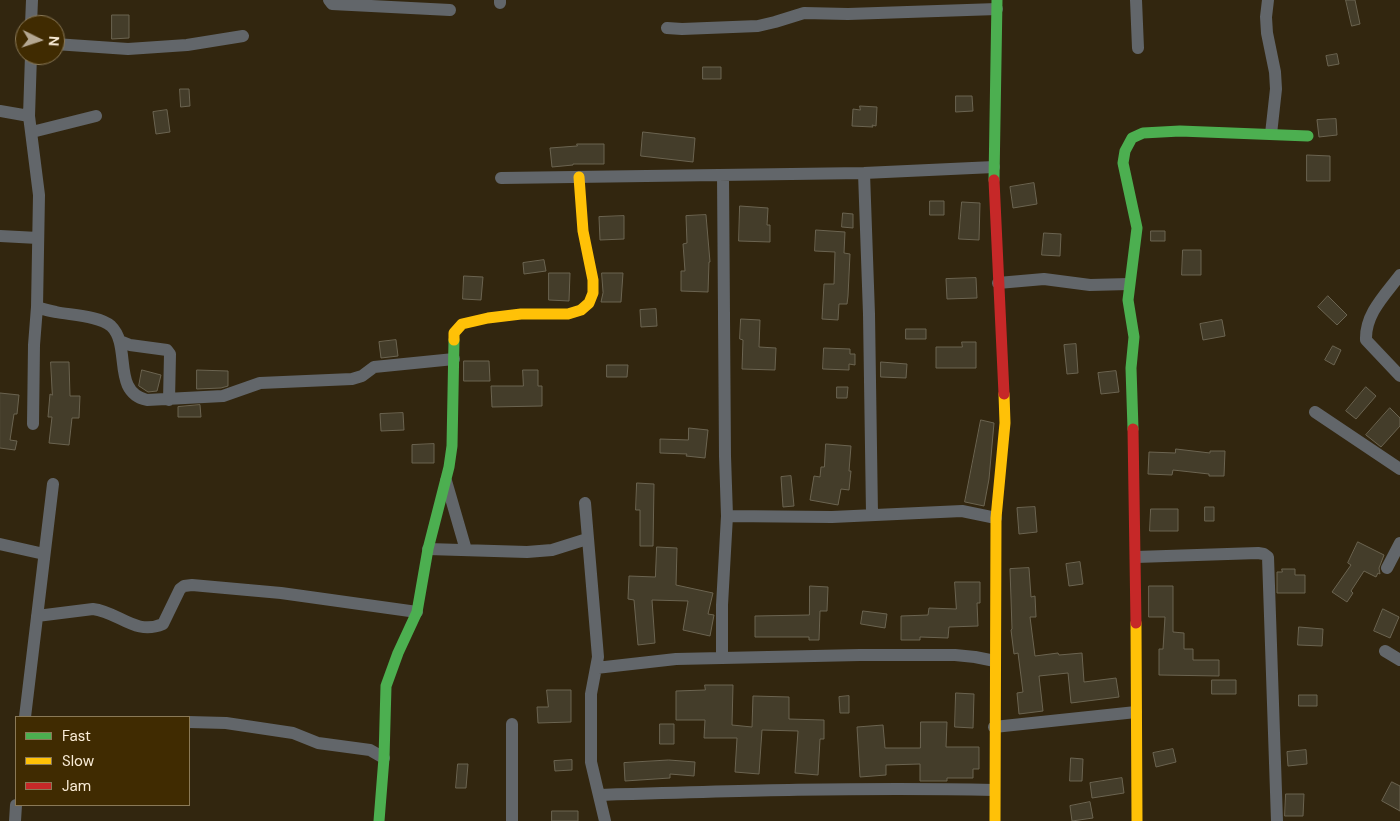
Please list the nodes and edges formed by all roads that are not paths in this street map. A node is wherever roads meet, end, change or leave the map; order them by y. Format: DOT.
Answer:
graph roads {
  1 [pos="32,0"];
  2 [pos="329,0"];
  3 [pos="1136,0"];
  4 [pos="1268,0"];
  5 [pos="997,5"];
  6 [pos="450,10"];
  7 [pos="31,15"];
  8 [pos="667,28"];
  9 [pos="243,36"];
  10 [pos="65,45"];
  11 [pos="1138,48"];
  12 [pos="31,65"];
  13 [pos="0,111"];
  14 [pos="29,116"];
  15 [pos="96,116"];
  16 [pos="32,132"];
  17 [pos="1271,134"];
  18 [pos="1308,136"];
  19 [pos="994,167"];
  20 [pos="864,173"];
  21 [pos="723,175"];
  22 [pos="579,177"];
  23 [pos="501,178"];
  24 [pos="0,236"];
  25 [pos="38,238"];
  26 [pos="1400,275"];
  27 [pos="998,283"];
  28 [pos="1129,284"];
  29 [pos="37,307"];
  30 [pos="120,341"];
  31 [pos="454,360"];
  32 [pos="1400,376"];
  33 [pos="169,400"];
  34 [pos="1315,412"];
  35 [pos="33,424"];
  36 [pos="1400,469"];
  37 [pos="446,481"];
  38 [pos="53,484"];
  39 [pos="585,504"];
  40 [pos="872,514"];
  41 [pos="727,516"];
  42 [pos="996,518"];
  43 [pos="587,539"];
  44 [pos="0,544"];
  45 [pos="1400,544"];
  46 [pos="428,550"];
  47 [pos="466,550"];
  48 [pos="44,554"];
  49 [pos="1136,557"];
  50 [pos="1387,568"];
  51 [pos="417,612"];
  52 [pos="37,616"];
  53 [pos="1385,651"];
  54 [pos="722,658"];
  55 [pos="1400,660"];
  56 [pos="995,661"];
  57 [pos="596,668"];
  58 [pos="1136,712"];
  59 [pos="25,716"];
  60 [pos="190,722"];
  61 [pos="512,724"];
  62 [pos="994,727"];
  63 [pos="384,758"];
  64 [pos="994,790"];
  65 [pos="599,795"];
  66 [pos="16,806"];
  67 [pos="15,821"];
  68 [pos="378,821"];
  69 [pos="512,821"];
  70 [pos="605,821"];
  71 [pos="995,821"];
  72 [pos="1137,821"];
  73 [pos="1277,821"];
  1 -- 7 [label="street"];
  2 -- 6 [label="street"];
  3 -- 11 [label="street"];
  4 -- 17 [label="street"];
  5 -- 8 [label="street"];
  5 -- 19 [label="street"];
  9 -- 10 [label="street"];
  12 -- 14 [label="street"];
  13 -- 14 [label="street"];
  14 -- 16 [label="street"];
  15 -- 16 [label="street"];
  16 -- 25 [label="street"];
  17 -- 18 [label="street"];
  17 -- 28 [label="street"];
  19 -- 20 [label="street"];
  19 -- 27 [label="street"];
  20 -- 21 [label="street"];
  20 -- 40 [label="street"];
  21 -- 22 [label="street"];
  21 -- 41 [label="street"];
  22 -- 23 [label="street"];
  22 -- 31 [label="street"];
  24 -- 25 [label="street"];
  25 -- 29 [label="street"];
  26 -- 32 [label="street"];
  27 -- 28 [label="street"];
  27 -- 42 [label="street"];
  28 -- 49 [label="street"];
  29 -- 30 [label="street"];
  29 -- 35 [label="street"];
  30 -- 33 [label="street"];
  30 -- 33 [label="street"];
  31 -- 33 [label="street"];
  31 -- 37 [label="street"];
  34 -- 36 [label="street"];
  37 -- 46 [label="street"];
  37 -- 47 [label="street"];
  38 -- 48 [label="street"];
  39 -- 43 [label="street"];
  40 -- 41 [label="street"];
  40 -- 42 [label="street"];
  41 -- 54 [label="street"];
  42 -- 56 [label="street"];
  43 -- 47 [label="street"];
  43 -- 57 [label="street"];
  44 -- 48 [label="street"];
  45 -- 50 [label="street"];
  46 -- 47 [label="street"];
  46 -- 51 [label="street"];
  48 -- 52 [label="street"];
  49 -- 58 [label="street"];
  49 -- 73 [label="street"];
  51 -- 52 [label="street"];
  51 -- 63 [label="street"];
  52 -- 59 [label="street"];
  53 -- 55 [label="street"];
  54 -- 56 [label="street"];
  54 -- 57 [label="street"];
  56 -- 62 [label="street"];
  57 -- 65 [label="street"];
  58 -- 62 [label="street"];
  58 -- 72 [label="street"];
  60 -- 63 [label="street"];
  61 -- 69 [label="street"];
  62 -- 64 [label="street"];
  63 -- 68 [label="street"];
  64 -- 65 [label="street"];
  64 -- 71 [label="street"];
  65 -- 70 [label="street"];
  66 -- 67 [label="street"];
}
